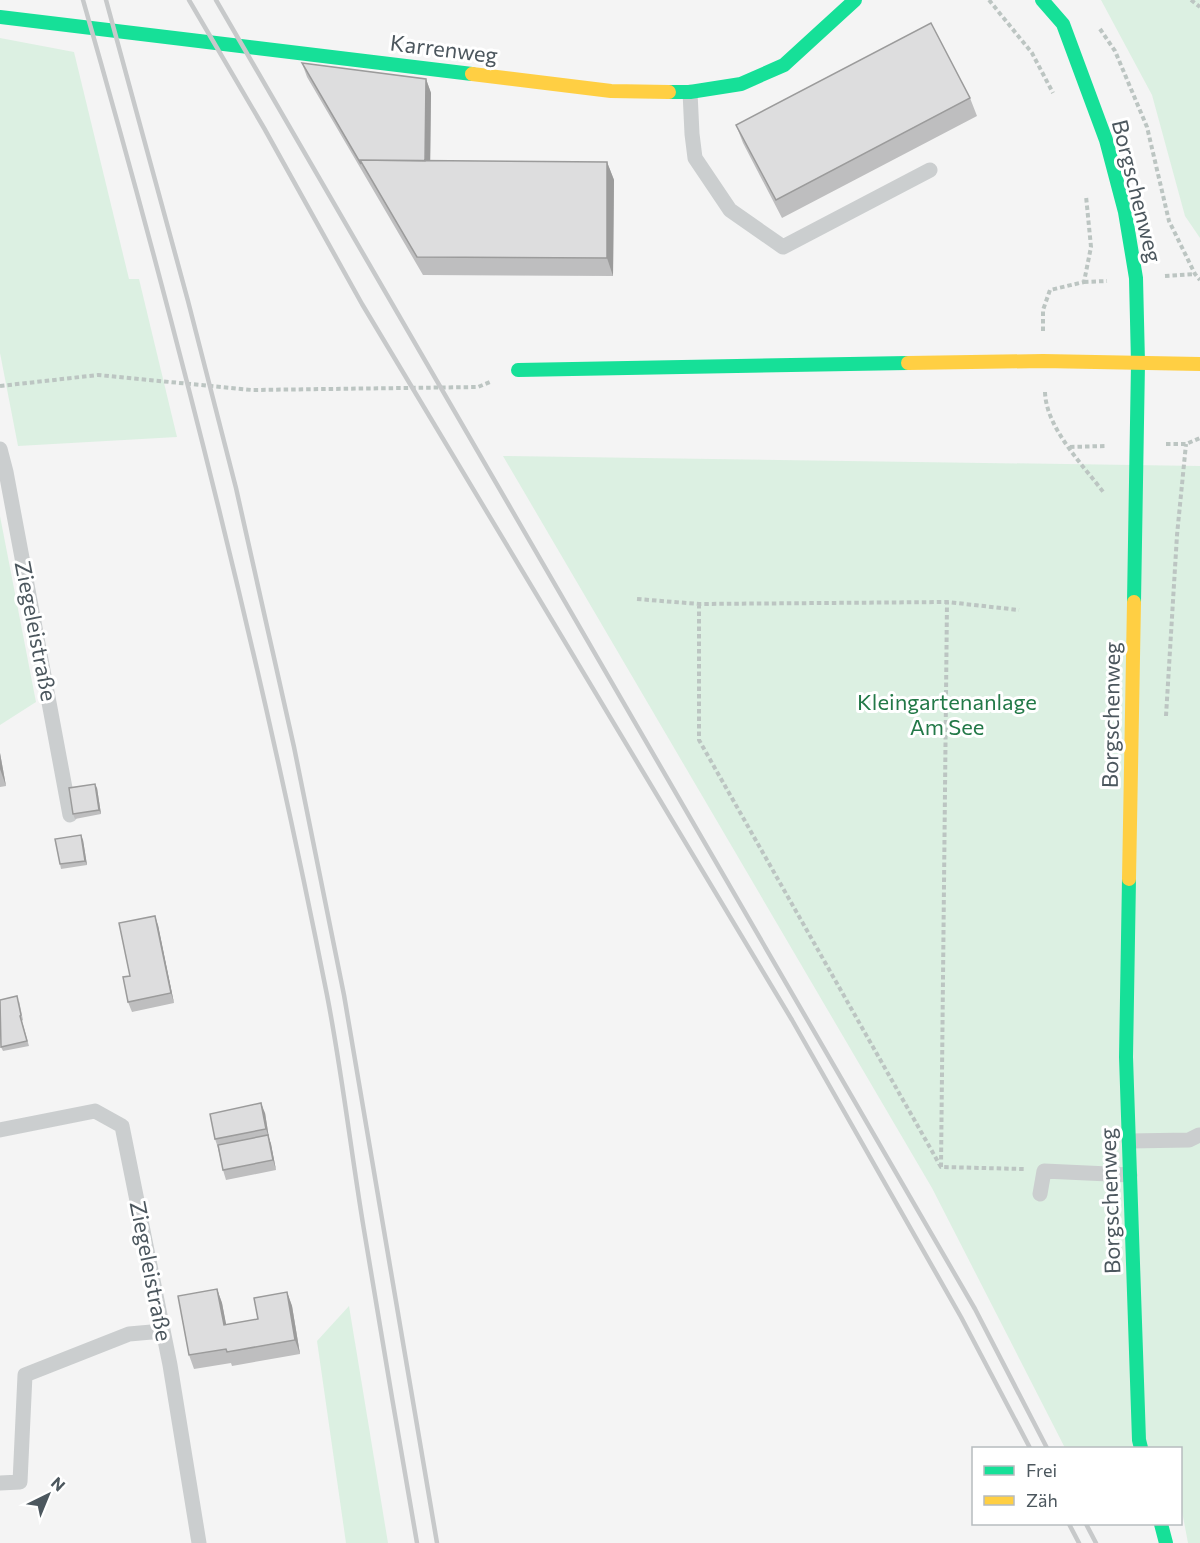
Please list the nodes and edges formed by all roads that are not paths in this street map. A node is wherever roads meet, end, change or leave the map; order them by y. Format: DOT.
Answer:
graph roads {
  1 [pos="855,0"];
  2 [pos="1042,0"];
  3 [pos="0,17"];
  4 [pos="690,92"];
  5 [pos="930,170"];
  6 [pos="1138,363"];
  7 [pos="1200,364"];
  8 [pos="518,370"];
  9 [pos="0,449"];
  10 [pos="70,815"];
  11 [pos="0,1130"];
  12 [pos="1199,1135"];
  13 [pos="1129,1141"];
  14 [pos="1130,1175"];
  15 [pos="1040,1194"];
  16 [pos="163,1331"];
  17 [pos="1140,1447"];
  18 [pos="0,1483"];
  19 [pos="1161,1525"];
  20 [pos="199,1543"];
  21 [pos="1166,1543"];
  1 -- 4 [label="street, Karrenweg"];
  2 -- 6 [label="street, Borgschenweg"];
  3 -- 4 [label="street, Karrenweg"];
  4 -- 5 [label="lane"];
  6 -- 7 [label="street"];
  6 -- 8 [label="street"];
  6 -- 13 [label="street, Borgschenweg"];
  9 -- 10 [label="lane, Ziegeleistraße"];
  11 -- 16 [label="lane, Ziegeleistraße"];
  12 -- 13 [label="lane"];
  13 -- 14 [label="street, Borgschenweg"];
  14 -- 15 [label="lane"];
  14 -- 17 [label="street, Borgschenweg"];
  16 -- 18 [label="lane"];
  16 -- 20 [label="lane, Ziegeleistraße"];
  19 -- 21 [label="street"];
}
